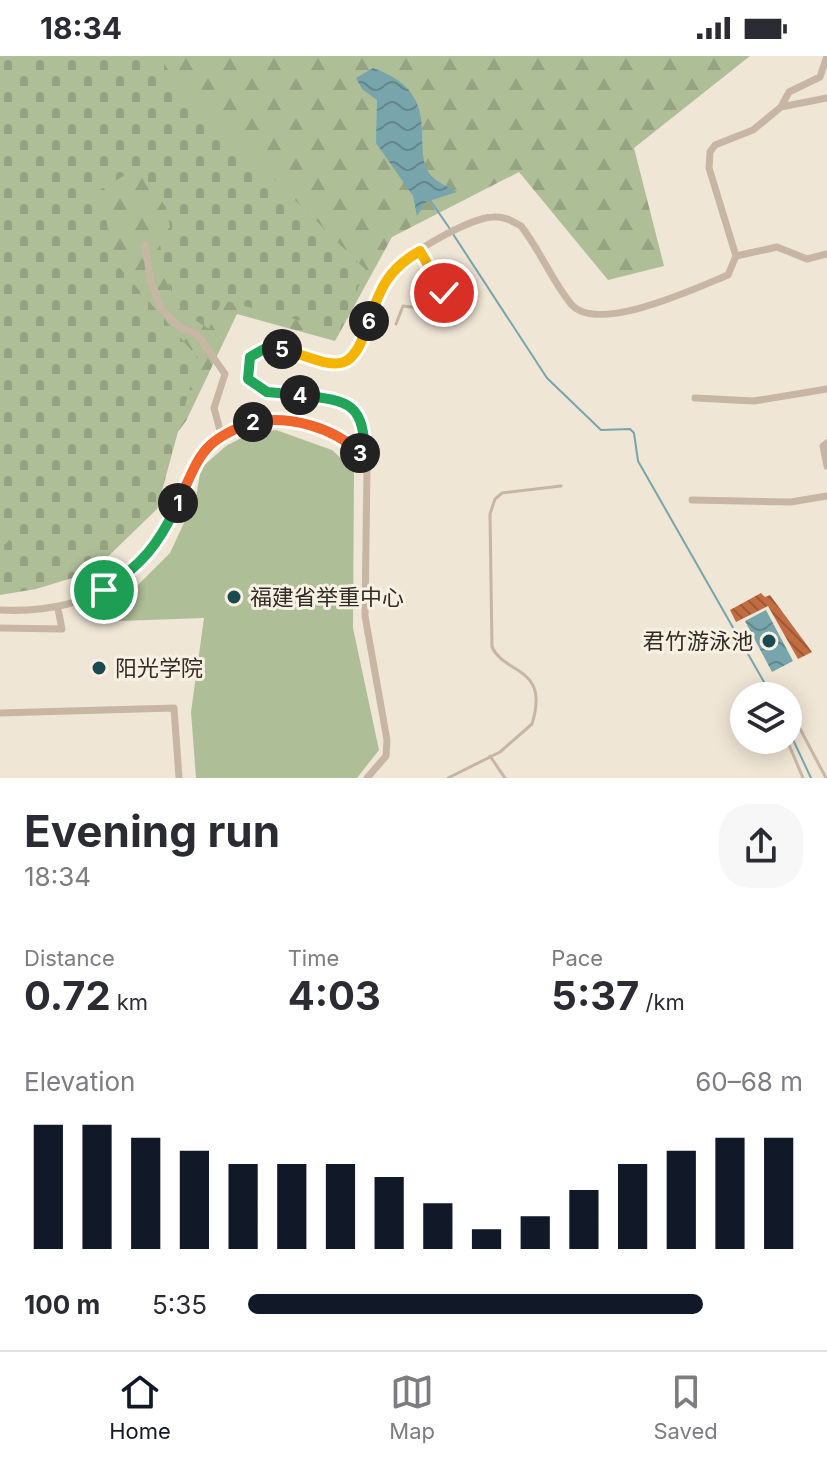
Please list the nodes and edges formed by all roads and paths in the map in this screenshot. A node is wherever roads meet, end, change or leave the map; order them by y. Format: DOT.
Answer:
graph roads {
  1 [pos="827,56"];
  2 [pos="827,98"];
  3 [pos="781,107"];
  4 [pos="145,245"];
  5 [pos="420,251"];
  6 [pos="827,254"];
  7 [pos="736,256"];
  8 [pos="396,324"];
  9 [pos="827,389"];
  10 [pos="695,398"];
  11 [pos="221,434"];
  12 [pos="827,443"];
  13 [pos="365,459"];
  14 [pos="827,466"];
  15 [pos="561,486"];
  16 [pos="827,496"];
  17 [pos="692,500"];
  18 [pos="58,609"];
  19 [pos="0,610"];
  20 [pos="0,628"];
  21 [pos="0,713"];
  22 [pos="802,733"];
  23 [pos="793,754"];
  24 [pos="490,756"];
  25 [pos="179,778"];
  26 [pos="367,778"];
  27 [pos="448,778"];
  28 [pos="505,778"];
  29 [pos="803,778"];
  30 [pos="826,778"];
  1 -- 3 [label="street"];
  2 -- 3 [label="street"];
  3 -- 7 [label="street"];
  4 -- 11 [label="street"];
  5 -- 7 [label="street"];
  5 -- 8 [label="lane"];
  5 -- 13 [label="street"];
  6 -- 7 [label="street"];
  9 -- 10 [label="street"];
  11 -- 13 [label="street"];
  11 -- 18 [label="street"];
  12 -- 14 [label="street"];
  13 -- 26 [label="street"];
  15 -- 24 [label="lane"];
  16 -- 17 [label="street"];
  18 -- 19 [label="street"];
  18 -- 20 [label="street"];
  21 -- 25 [label="street"];
  22 -- 30 [label="lane"];
  23 -- 29 [label="lane"];
  24 -- 27 [label="lane"];
  24 -- 28 [label="lane"];
}
